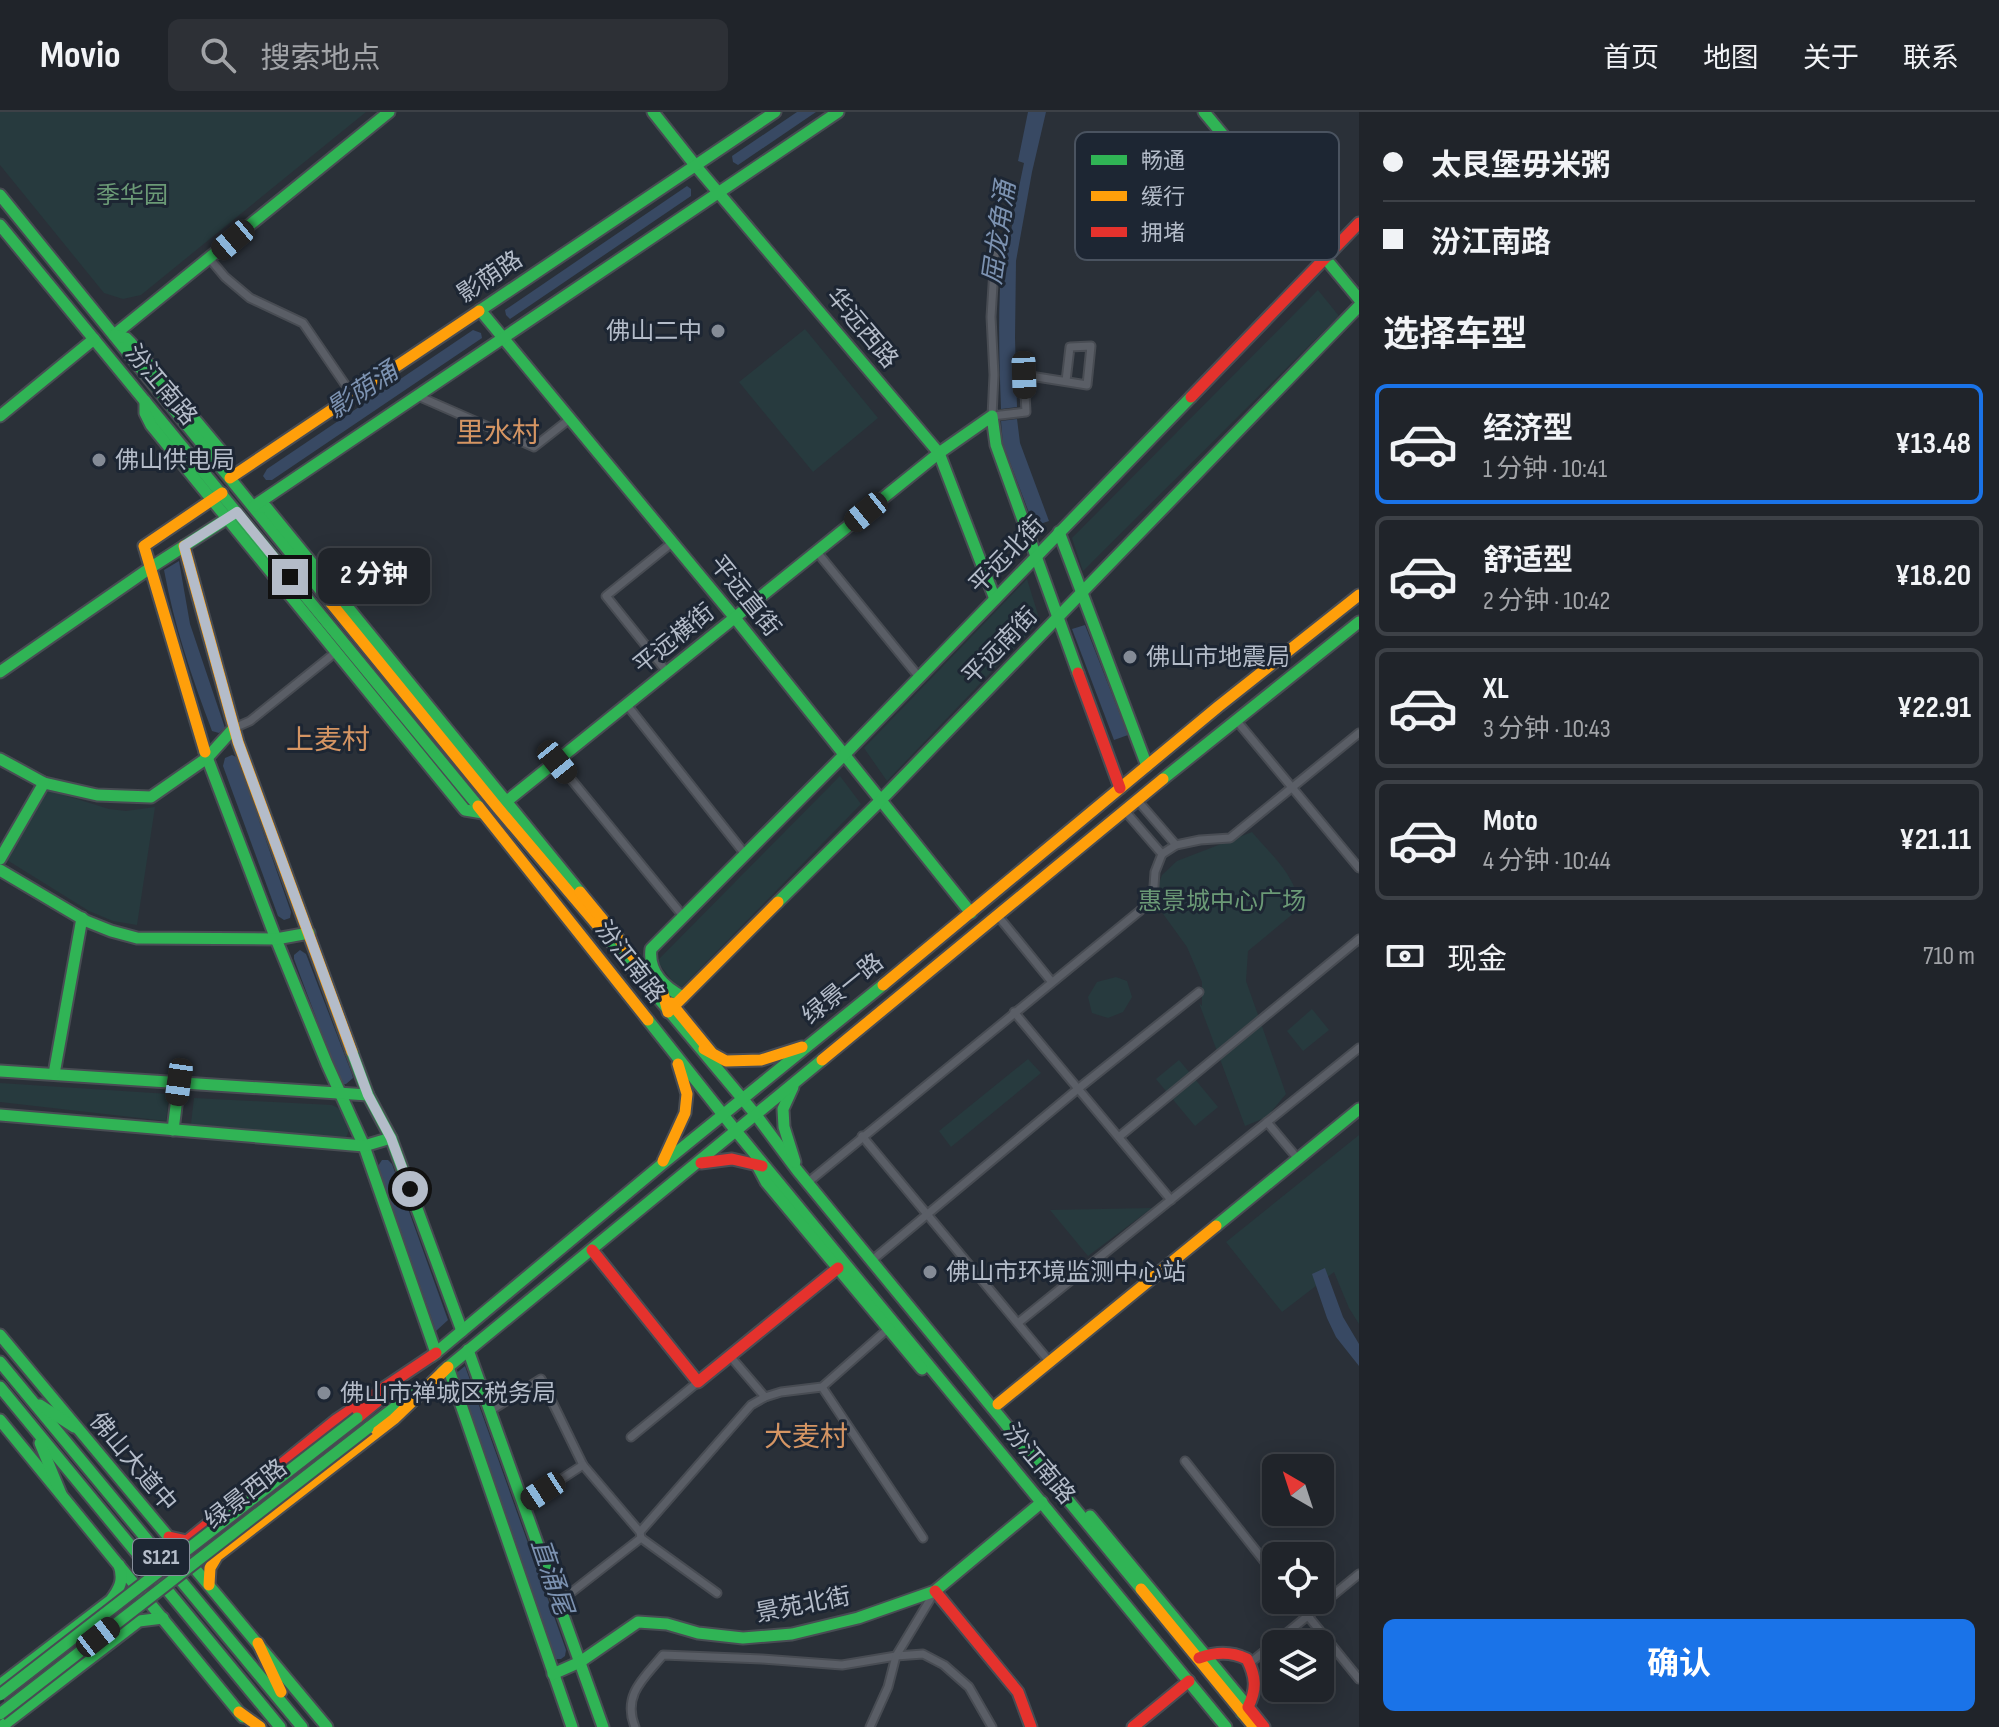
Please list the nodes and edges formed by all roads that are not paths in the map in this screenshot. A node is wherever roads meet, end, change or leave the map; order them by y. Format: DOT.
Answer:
graph roads {
  1 [pos="389,112"];
  2 [pos="653,112"];
  3 [pos="775,112"];
  4 [pos="838,112"];
  5 [pos="1204,112"];
  6 [pos="1221,132"];
  7 [pos="695,165"];
  8 [pos="719,193"];
  9 [pos="0,195"];
  10 [pos="1359,223"];
  11 [pos="0,225"];
  12 [pos="1339,244"];
  13 [pos="995,253"];
  14 [pos="210,259"];
  15 [pos="1323,260"];
  16 [pos="1327,260"];
  17 [pos="1359,299"];
  18 [pos="1359,306"];
  19 [pos="482,313"];
  20 [pos="501,334"];
  21 [pos="114,335"];
  22 [pos="94,339"];
  23 [pos="1066,381"];
  24 [pos="353,396"];
  25 [pos="418,396"];
  26 [pos="0,416"];
  27 [pos="992,416"];
  28 [pos="571,418"];
  29 [pos="939,453"];
  30 [pos="229,477"];
  31 [pos="219,496"];
  32 [pos="252,504"];
  33 [pos="233,513"];
  34 [pos="1059,532"];
  35 [pos="673,542"];
  36 [pos="184,546"];
  37 [pos="817,552"];
  38 [pos="1035,557"];
  39 [pos="150,568"];
  40 [pos="1082,592"];
  41 [pos="1359,595"];
  42 [pos="995,599"];
  43 [pos="735,618"];
  44 [pos="1057,618"];
  45 [pos="1359,622"];
  46 [pos="341,648"];
  47 [pos="0,672"];
  48 [pos="667,672"];
  49 [pos="919,677"];
  50 [pos="627,705"];
  51 [pos="1236,720"];
  52 [pos="234,728"];
  53 [pos="1359,733"];
  54 [pos="844,755"];
  55 [pos="207,758"];
  56 [pos="0,759"];
  57 [pos="557,762"];
  58 [pos="1147,766"];
  59 [pos="44,783"];
  60 [pos="1293,787"];
  61 [pos="1120,788"];
  62 [pos="881,800"];
  63 [pos="1138,801"];
  64 [pos="503,805"];
  65 [pos="1125,811"];
  66 [pos="1176,845"];
  67 [pos="745,854"];
  68 [pos="1162,854"];
  69 [pos="0,859"];
  70 [pos="1359,868"];
  71 [pos="0,870"];
  72 [pos="971,913"];
  73 [pos="683,916"];
  74 [pos="998,916"];
  75 [pos="82,918"];
  76 [pos="309,933"];
  77 [pos="276,939"];
  78 [pos="1359,939"];
  79 [pos="651,949"];
  80 [pos="637,962"];
  81 [pos="1051,981"];
  82 [pos="1199,992"];
  83 [pos="683,997"];
  84 [pos="671,1009"];
  85 [pos="1014,1012"];
  86 [pos="693,1043"];
  87 [pos="810,1045"];
  88 [pos="1359,1048"];
  89 [pos="714,1055"];
  90 [pos="676,1056"];
  91 [pos="0,1071"];
  92 [pos="54,1074"];
  93 [pos="179,1082"];
  94 [pos="794,1084"];
  95 [pos="1079,1088"];
  96 [pos="341,1092"];
  97 [pos="368,1095"];
  98 [pos="742,1099"];
  99 [pos="1359,1109"];
  100 [pos="0,1115"];
  101 [pos="723,1115"];
  102 [pos="756,1115"];
  103 [pos="1267,1122"];
  104 [pos="173,1130"];
  105 [pos="736,1131"];
  106 [pos="862,1136"];
  107 [pos="1120,1136"];
  108 [pos="391,1138"];
  109 [pos="364,1146"];
  110 [pos="793,1155"];
  111 [pos="1298,1159"];
  112 [pos="697,1164"];
  113 [pos="661,1165"];
  114 [pos="761,1166"];
  115 [pos="797,1170"];
  116 [pos="812,1179"];
  117 [pos="1171,1200"];
  118 [pos="928,1214"];
  119 [pos="592,1250"];
  120 [pos="876,1257"];
  121 [pos="838,1268"];
  122 [pos="907,1298"];
  123 [pos="1018,1323"];
  124 [pos="891,1326"];
  125 [pos="462,1331"];
  126 [pos="0,1335"];
  127 [pos="468,1350"];
  128 [pos="436,1353"];
  129 [pos="730,1356"];
  130 [pos="1049,1361"];
  131 [pos="0,1362"];
  132 [pos="448,1367"];
  133 [pos="698,1382"];
  134 [pos="0,1387"];
  135 [pos="822,1387"];
  136 [pos="765,1397"];
  137 [pos="30,1399"];
  138 [pos="998,1404"];
  139 [pos="490,1411"];
  140 [pos="357,1418"];
  141 [pos="0,1420"];
  142 [pos="74,1427"];
  143 [pos="34,1428"];
  144 [pos="368,1428"];
  145 [pos="631,1437"];
  146 [pos="1185,1461"];
  147 [pos="583,1465"];
  148 [pos="61,1494"];
  149 [pos="523,1504"];
  150 [pos="1039,1504"];
  151 [pos="640,1535"];
  152 [pos="169,1537"];
  153 [pos="923,1538"];
  154 [pos="1262,1558"];
  155 [pos="119,1565"];
  156 [pos="1359,1574"];
  157 [pos="209,1585"];
  158 [pos="935,1591"];
  159 [pos="717,1593"];
  160 [pos="559,1602"];
  161 [pos="1307,1616"];
  162 [pos="163,1618"];
  163 [pos="258,1643"];
  164 [pos="896,1656"];
  165 [pos="1201,1657"];
  166 [pos="580,1662"];
  167 [pos="1250,1663"];
  168 [pos="553,1674"];
  169 [pos="1359,1679"];
  170 [pos="1189,1681"];
  171 [pos="0,1685"];
  172 [pos="0,1695"];
  173 [pos="1245,1710"];
  174 [pos="239,1712"];
  175 [pos="0,1714"];
  176 [pos="292,1714"];
  177 [pos="1,1727"];
  178 [pos="251,1727"];
  179 [pos="260,1727"];
  180 [pos="280,1727"];
  181 [pos="302,1727"];
  182 [pos="327,1727"];
  183 [pos="572,1727"];
  184 [pos="603,1727"];
  185 [pos="635,1727"];
  186 [pos="870,1727"];
  187 [pos="992,1727"];
  188 [pos="1031,1727"];
  189 [pos="1133,1727"];
  190 [pos="1226,1727"];
  191 [pos="1254,1727"];
  192 [pos="1264,1727"];
  1 -- 14 [label="main road"];
  2 -- 7 [label="main road, 华远西路"];
  3 -- 7 [label="main road, 影荫路"];
  4 -- 8 [label="main road"];
  5 -- 6 [label="main road"];
  7 -- 8 [label="main road, 华远西路"];
  7 -- 19 [label="main road, 影荫路"];
  8 -- 20 [label="main road"];
  8 -- 29 [label="main road, 华远西路"];
  9 -- 21 [label="main road, 汾江南路"];
  10 -- 12 [label="main road, 平远北街"];
  11 -- 22 [label="main road, 汾江南路"];
  13 -- 27 [label="street"];
  14 -- 21 [label="main road"];
  14 -- 24 [label="street"];
  15 -- 34 [label="main road, 平远北街"];
  16 -- 17 [label="main road"];
  18 -- 40 [label="main road, 平远南街"];
  19 -- 20 [label="main road, 平远直街"];
  19 -- 24 [label="main road, 影荫路"];
  20 -- 25 [label="main road"];
  20 -- 28 [label="main road, 平远直街"];
  21 -- 30 [label="main road, 汾江南路"];
  22 -- 26 [label="main road"];
  22 -- 31 [label="main road, 汾江南路"];
  23 -- 23 [label="street"];
  23 -- 27 [label="street"];
  24 -- 30 [label="main road, 影荫路"];
  25 -- 28 [label="street"];
  25 -- 32 [label="main road"];
  27 -- 29 [label="main road, 平远横街"];
  27 -- 38 [label="main road"];
  28 -- 35 [label="main road, 平远直街"];
  29 -- 37 [label="main road, 平远横街"];
  29 -- 42 [label="main road, 华远西路"];
  30 -- 32 [label="main road, 汾江南路"];
  31 -- 33 [label="main road, 汾江南路"];
  31 -- 39 [label="main road"];
  32 -- 64 [label="main road, 汾江南路"];
  33 -- 36 [label="main road"];
  33 -- 46 [label="main road, 汾江南路"];
  34 -- 38 [label="main road, 平远北街"];
  34 -- 40 [label="main road"];
  35 -- 43 [label="main road, 平远直街"];
  35 -- 48 [label="street"];
  36 -- 39 [label="main road"];
  36 -- 52 [label="main road"];
  37 -- 43 [label="main road, 平远横街"];
  37 -- 49 [label="street"];
  38 -- 42 [label="main road, 平远北街"];
  38 -- 44 [label="main road"];
  39 -- 47 [label="main road"];
  39 -- 55 [label="main road"];
  40 -- 44 [label="main road, 平远南街"];
  40 -- 58 [label="main road"];
  41 -- 58 [label="main road, 绿景一路"];
  42 -- 49 [label="main road, 平远北街"];
  43 -- 48 [label="main road, 平远横街"];
  43 -- 54 [label="main road, 平远直街"];
  44 -- 61 [label="main road"];
  44 -- 62 [label="main road, 平远南街"];
  45 -- 51 [label="main road, 绿景一路"];
  46 -- 52 [label="street"];
  46 -- 90 [label="main road, 汾江南路"];
  48 -- 50 [label="main road, 平远横街"];
  49 -- 54 [label="main road, 平远北街"];
  50 -- 57 [label="main road, 平远横街"];
  50 -- 67 [label="street"];
  51 -- 60 [label="street"];
  51 -- 63 [label="main road, 绿景一路"];
  52 -- 55 [label="main road"];
  52 -- 76 [label="main road"];
  53 -- 60 [label="street"];
  54 -- 62 [label="main road, 平远直街"];
  54 -- 67 [label="main road, 平远北街"];
  55 -- 59 [label="main road"];
  55 -- 77 [label="main road"];
  56 -- 59 [label="main road"];
  57 -- 64 [label="main road, 平远横街"];
  57 -- 73 [label="street"];
  58 -- 61 [label="main road, 绿景一路"];
  59 -- 69 [label="main road"];
  60 -- 66 [label="street"];
  60 -- 70 [label="street"];
  61 -- 72 [label="main road, 绿景一路"];
  62 -- 72 [label="main road, 平远直街"];
  62 -- 83 [label="main road, 平远南街"];
  63 -- 65 [label="main road, 绿景一路"];
  63 -- 66 [label="street"];
  64 -- 80 [label="main road"];
  64 -- 84 [label="main road, 汾江南路"];
  65 -- 68 [label="street"];
  65 -- 74 [label="main road, 绿景一路"];
  66 -- 68 [label="street"];
  67 -- 73 [label="main road, 平远北街"];
  68 -- 81 [label="street"];
  71 -- 75 [label="main road"];
  72 -- 87 [label="main road, 绿景一路"];
  73 -- 79 [label="main road, 平远北街"];
  74 -- 81 [label="street"];
  74 -- 94 [label="main road, 绿景一路"];
  75 -- 77 [label="main road"];
  75 -- 92 [label="main road"];
  76 -- 77 [label="main road"];
  76 -- 97 [label="main road"];
  77 -- 96 [label="main road"];
  78 -- 107 [label="street"];
  79 -- 80 [label="main road, 平远北街"];
  79 -- 83 [label="main road"];
  80 -- 84 [label="main road"];
  81 -- 85 [label="street"];
  82 -- 95 [label="street"];
  83 -- 84 [label="main road, 平远南街"];
  84 -- 86 [label="main road, 汾江南路"];
  84 -- 89 [label="main road"];
  85 -- 95 [label="street"];
  85 -- 106 [label="street"];
  86 -- 89 [label="main road"];
  86 -- 98 [label="main road, 汾江南路"];
  87 -- 89 [label="main road"];
  87 -- 98 [label="main road, 绿景一路"];
  88 -- 103 [label="street"];
  90 -- 101 [label="main road, 汾江南路"];
  90 -- 113 [label="main road"];
  91 -- 92 [label="main road"];
  92 -- 93 [label="main road"];
  93 -- 96 [label="main road"];
  93 -- 104 [label="main road"];
  94 -- 102 [label="main road, 绿景一路"];
  94 -- 110 [label="main road"];
  95 -- 107 [label="street"];
  95 -- 118 [label="street"];
  96 -- 97 [label="main road"];
  96 -- 109 [label="main road"];
  97 -- 108 [label="main road"];
  98 -- 101 [label="main road, 绿景一路"];
  98 -- 102 [label="main road, 汾江南路"];
  99 -- 111 [label="main road"];
  100 -- 104 [label="main road"];
  101 -- 105 [label="main road, 汾江南路"];
  101 -- 113 [label="main road, 绿景一路"];
  102 -- 105 [label="main road, 绿景一路"];
  102 -- 115 [label="main road, 汾江南路"];
  103 -- 111 [label="street"];
  103 -- 117 [label="street"];
  104 -- 109 [label="main road"];
  105 -- 112 [label="main road, 绿景一路"];
  105 -- 114 [label="main road, 汾江南路"];
  106 -- 116 [label="street"];
  106 -- 118 [label="street"];
  107 -- 117 [label="street"];
  108 -- 109 [label="main road"];
  108 -- 125 [label="main road"];
  109 -- 128 [label="main road"];
  110 -- 115 [label="main road"];
  110 -- 116 [label="main road"];
  111 -- 130 [label="main road"];
  112 -- 114 [label="main road"];
  112 -- 119 [label="main road, 绿景一路"];
  113 -- 125 [label="main road, 绿景一路"];
  114 -- 121 [label="main road"];
  114 -- 124 [label="main road, 汾江南路"];
  115 -- 122 [label="main road, 汾江南路"];
  116 -- 120 [label="main road"];
  117 -- 123 [label="street"];
  118 -- 120 [label="street"];
  118 -- 123 [label="street"];
  119 -- 127 [label="main road, 绿景一路"];
  119 -- 133 [label="main road"];
  120 -- 122 [label="main road"];
  121 -- 124 [label="main road"];
  121 -- 129 [label="main road"];
  122 -- 138 [label="main road"];
  122 -- 165 [label="main road, 汾江南路"];
  123 -- 130 [label="street"];
  124 -- 135 [label="street"];
  124 -- 150 [label="main road, 汾江南路"];
  125 -- 128 [label="main road, 绿景一路"];
  126 -- 142 [label="main road, 佛山大道中"];
  127 -- 132 [label="main road, 绿景一路"];
  127 -- 139 [label="main road"];
  128 -- 140 [label="main road, 绿景一路"];
  128 -- 152 [label="main road"];
  129 -- 133 [label="main road"];
  129 -- 136 [label="street"];
  130 -- 138 [label="main road"];
  131 -- 137 [label="main road, 佛山大道中 / S121"];
  132 -- 144 [label="main road, 绿景一路"];
  132 -- 157 [label="main road"];
  132 -- 168 [label="main road"];
  133 -- 145 [label="street"];
  134 -- 143 [label="main road, S121"];
  135 -- 136 [label="street"];
  135 -- 153 [label="street"];
  136 -- 151 [label="street"];
  137 -- 142 [label="main road"];
  137 -- 176 [label="main road, 佛山大道中 / S121"];
  138 -- 165 [label="main road"];
  139 -- 147 [label="street"];
  139 -- 149 [label="main road"];
  140 -- 172 [label="main road, 绿景西路, bridge"];
  141 -- 148 [label="main road"];
  142 -- 152 [label="main road, 佛山大道中"];
  143 -- 148 [label="main road"];
  143 -- 180 [label="main road, S121"];
  144 -- 175 [label="main road, 绿景西路, bridge"];
  146 -- 154 [label="street"];
  147 -- 149 [label="street"];
  147 -- 151 [label="street"];
  148 -- 155 [label="main road"];
  149 -- 160 [label="main road"];
  150 -- 158 [label="main road, 景苑北街"];
  150 -- 170 [label="main road, 汾江南路"];
  151 -- 159 [label="street"];
  151 -- 160 [label="street"];
  152 -- 157 [label="main road, 佛山大道中"];
  155 -- 162 [label="main road"];
  155 -- 171 [label="main road"];
  156 -- 161 [label="street"];
  157 -- 163 [label="main road, 佛山大道中"];
  158 -- 164 [label="street"];
  158 -- 166 [label="main road, 景苑北街"];
  158 -- 188 [label="main road"];
  160 -- 166 [label="main road"];
  161 -- 167 [label="street"];
  161 -- 169 [label="street"];
  162 -- 174 [label="main road"];
  162 -- 177 [label="main road"];
  163 -- 176 [label="main road"];
  163 -- 182 [label="main road, 佛山大道中"];
  164 -- 185 [label="street"];
  164 -- 186 [label="street"];
  164 -- 187 [label="street"];
  165 -- 167 [label="main road"];
  165 -- 173 [label="main road, 汾江南路"];
  166 -- 168 [label="main road, 景苑北街"];
  166 -- 184 [label="main road"];
  167 -- 173 [label="main road"];
  168 -- 183 [label="main road"];
  170 -- 189 [label="main road"];
  170 -- 190 [label="main road, 汾江南路"];
  173 -- 191 [label="main road, 汾江南路"];
  173 -- 192 [label="main road"];
  174 -- 178 [label="main road"];
  174 -- 179 [label="main road"];
  176 -- 181 [label="main road, 佛山大道中 / S121"];
}
